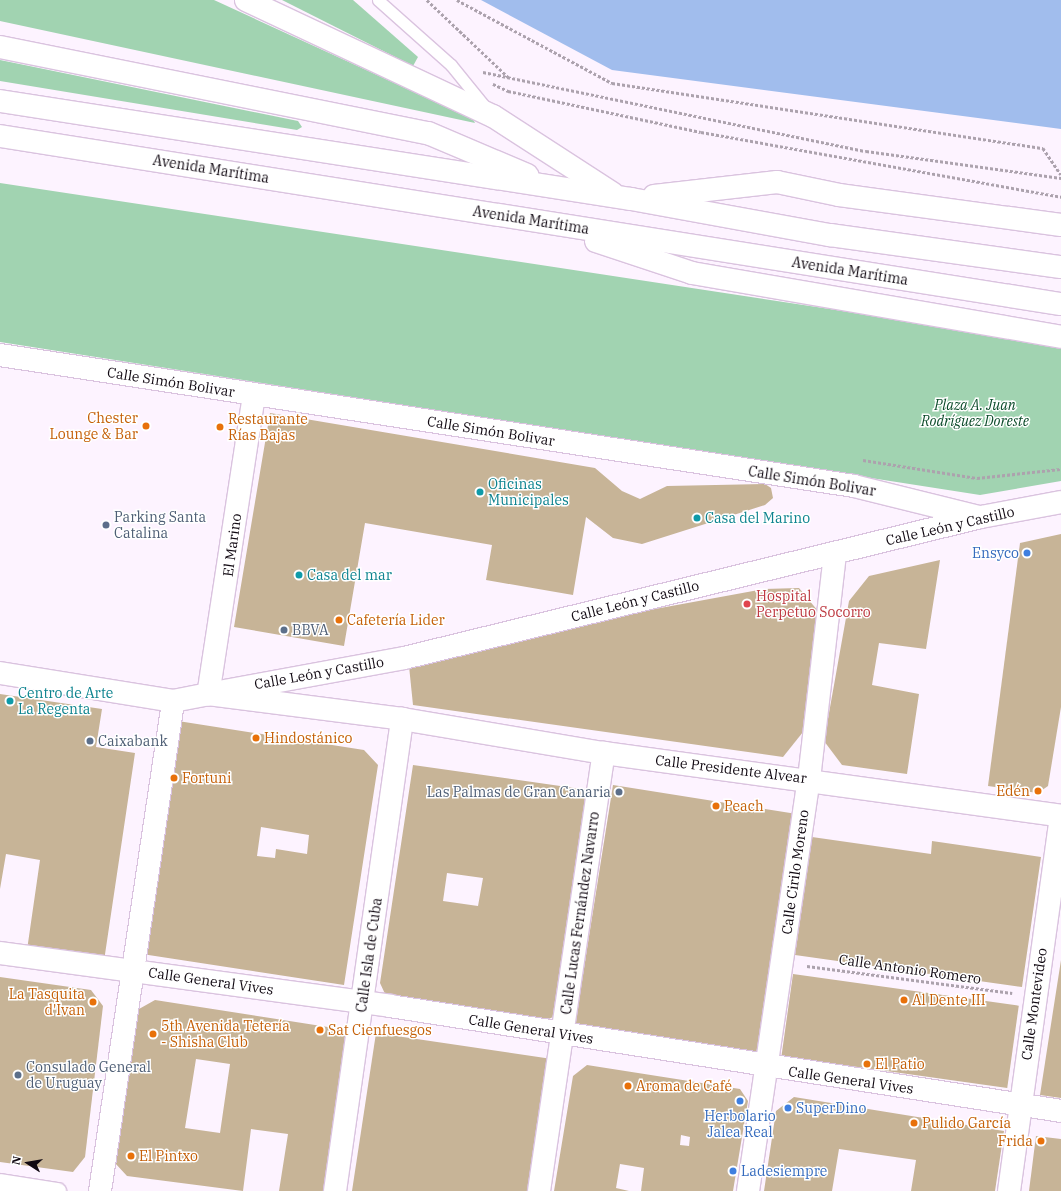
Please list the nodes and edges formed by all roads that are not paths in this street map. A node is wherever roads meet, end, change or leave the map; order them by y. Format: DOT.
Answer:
graph roads {
  1 [pos="246,0"];
  2 [pos="378,0"];
  3 [pos="0,48"];
  4 [pos="0,101"];
  5 [pos="493,116"];
  6 [pos="0,136"];
  7 [pos="557,188"];
  8 [pos="624,198"];
  9 [pos="536,220"];
  10 [pos="1061,225"];
  11 [pos="1061,267"];
  12 [pos="1061,304"];
  13 [pos="1061,337"];
  14 [pos="0,355"];
  15 [pos="254,395"];
  16 [pos="1061,502"];
  17 [pos="981,517"];
  18 [pos="835,553"];
  19 [pos="0,673"];
  20 [pos="208,694"];
  21 [pos="173,701"];
  22 [pos="402,719"];
  23 [pos="604,753"];
  24 [pos="809,779"];
  25 [pos="1061,817"];
  26 [pos="0,953"];
  27 [pos="134,970"];
  28 [pos="362,1002"];
  29 [pos="562,1034"];
  30 [pos="766,1067"];
  31 [pos="1021,1104"];
  32 [pos="1061,1111"];
  33 [pos="0,1182"];
  34 [pos="57,1191"];
  35 [pos="100,1191"];
  36 [pos="335,1191"];
  37 [pos="539,1191"];
  38 [pos="748,1191"];
  39 [pos="1010,1191"];
  1 -- 5 [label="main road"];
  2 -- 5 [label="lane"];
  3 -- 7 [label="main road"];
  4 -- 7 [label="main road"];
  5 -- 8 [label="main road"];
  6 -- 9 [label="main road, Avenida Marítima"];
  7 -- 8 [label="main road"];
  8 -- 10 [label="main road"];
  8 -- 11 [label="main road"];
  9 -- 12 [label="main road, Avenida Marítima"];
  9 -- 13 [label="main road"];
  14 -- 15 [label="main road, Calle Simón Bolivar"];
  15 -- 17 [label="main road, Calle Simón Bolivar"];
  15 -- 20 [label="main road, El Marino"];
  16 -- 17 [label="main road, Calle León y Castillo"];
  17 -- 18 [label="main road, Calle León y Castillo"];
  18 -- 20 [label="main road, Calle León y Castillo"];
  18 -- 24 [label="main road, Calle Cirilo Moreno"];
  19 -- 21 [label="main road, Calle León y Castillo"];
  20 -- 21 [label="main road, Calle León y Castillo"];
  20 -- 22 [label="main road, Calle León y Castillo"];
  21 -- 27 [label="main road"];
  22 -- 23 [label="main road, Calle Presidente Alvear"];
  22 -- 28 [label="main road, Calle Isla de Cuba"];
  23 -- 24 [label="main road, Calle Presidente Alvear"];
  23 -- 29 [label="main road, Calle Lucas Fernández Navarro"];
  24 -- 25 [label="main road, Calle Presidente Alvear"];
  24 -- 30 [label="main road, Calle Cirilo Moreno"];
  25 -- 31 [label="main road, Calle Montevideo"];
  26 -- 27 [label="main road, Calle General Vives"];
  27 -- 28 [label="main road, Calle General Vives"];
  27 -- 35 [label="main road"];
  28 -- 29 [label="main road, Calle General Vives"];
  28 -- 36 [label="main road, Calle Isla de Cuba"];
  29 -- 30 [label="main road, Calle General Vives"];
  29 -- 37 [label="main road, Calle Lucas Fernández Navarro"];
  30 -- 31 [label="main road, Calle General Vives"];
  30 -- 38 [label="main road, Calle Cirilo Moreno"];
  31 -- 32 [label="main road, Calle General Vives"];
  31 -- 39 [label="main road, Calle Montevideo"];
  33 -- 34 [label="street"];
}
